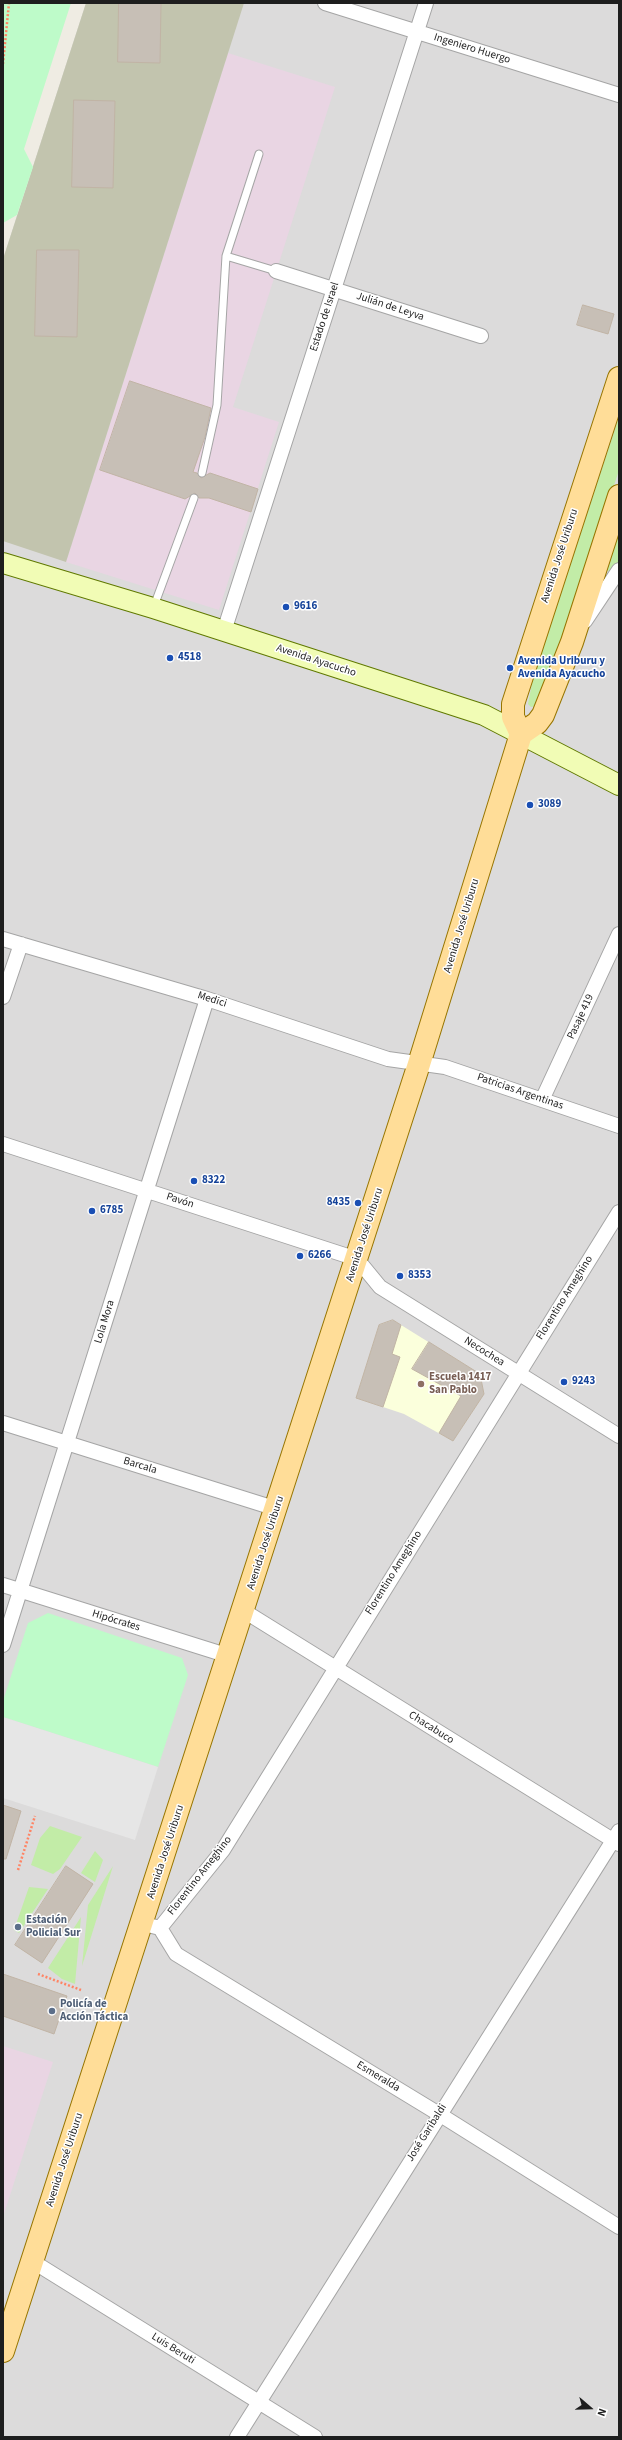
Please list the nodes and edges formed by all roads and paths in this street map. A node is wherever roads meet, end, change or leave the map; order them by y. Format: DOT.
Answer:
graph roads {
  1 [pos="8,3"];
  2 [pos="325,3"];
  3 [pos="426,3"];
  4 [pos="417,32"];
  5 [pos="3,64"];
  6 [pos="619,95"];
  7 [pos="259,154"];
  8 [pos="226,256"];
  9 [pos="276,271"];
  10 [pos="334,289"];
  11 [pos="481,336"];
  12 [pos="619,378"];
  13 [pos="202,473"];
  14 [pos="194,498"];
  15 [pos="617,508"];
  16 [pos="3,563"];
  17 [pos="619,570"];
  18 [pos="153,608"];
  19 [pos="224,631"];
  20 [pos="572,642"];
  21 [pos="526,736"];
  22 [pos="619,785"];
  23 [pos="619,934"];
  24 [pos="3,939"];
  25 [pos="20,944"];
  26 [pos="3,997"];
  27 [pos="207,998"];
  28 [pos="419,1064"];
  29 [pos="542,1100"];
  30 [pos="619,1126"];
  31 [pos="3,1144"];
  32 [pos="146,1190"];
  33 [pos="619,1212"];
  34 [pos="357,1259"];
  35 [pos="518,1373"];
  36 [pos="3,1422"];
  37 [pos="619,1436"];
  38 [pos="67,1443"];
  39 [pos="277,1509"];
  40 [pos="3,1585"];
  41 [pos="20,1591"];
  42 [pos="244,1611"];
  43 [pos="3,1645"];
  44 [pos="229,1656"];
  45 [pos="335,1668"];
  46 [pos="35,1816"];
  47 [pos="617,1838"];
  48 [pos="18,1870"];
  49 [pos="151,1926"];
  50 [pos="38,1974"];
  51 [pos="81,1990"];
  52 [pos="439,2114"];
  53 [pos="619,2227"];
  54 [pos="32,2261"];
  55 [pos="3,2350"];
  56 [pos="259,2402"];
  57 [pos="237,2437"];
  58 [pos="315,2437"];
  1 -- 5 [label="path"];
  2 -- 4 [label="street, Ingeniero Huergo"];
  3 -- 4 [label="street, Estado de Israel"];
  4 -- 6 [label="street, Ingeniero Huergo"];
  4 -- 10 [label="street, Estado de Israel"];
  7 -- 8 [label="lane"];
  8 -- 9 [label="lane"];
  8 -- 13 [label="lane"];
  9 -- 10 [label="street, Julián de Leyva"];
  10 -- 11 [label="street, Julián de Leyva"];
  10 -- 19 [label="street, Estado de Israel"];
  12 -- 21 [label="main road, Avenida José Uriburu"];
  14 -- 18 [label="lane"];
  15 -- 20 [label="main road"];
  16 -- 18 [label="main road, Avenida Ayacucho"];
  17 -- 20 [label="street"];
  18 -- 19 [label="main road, Avenida Ayacucho"];
  19 -- 21 [label="main road, Avenida Ayacucho"];
  20 -- 21 [label="main road"];
  21 -- 22 [label="main road, Avenida Ayacucho"];
  21 -- 28 [label="main road, Avenida José Uriburu"];
  23 -- 29 [label="street, Pasaje 419"];
  24 -- 25 [label="street, Medici"];
  25 -- 26 [label="street"];
  25 -- 27 [label="street, Medici"];
  27 -- 28 [label="street, Medici"];
  27 -- 32 [label="street, Lola Mora"];
  28 -- 29 [label="street, Patricias Argentinas"];
  28 -- 34 [label="main road, Avenida José Uriburu"];
  29 -- 30 [label="street, Patricias Argentinas"];
  31 -- 32 [label="street, Pavón"];
  32 -- 34 [label="street, Pavón"];
  32 -- 38 [label="street, Lola Mora"];
  33 -- 35 [label="street, Florentino Ameghino"];
  34 -- 35 [label="street, Necochea"];
  34 -- 39 [label="main road, Avenida José Uriburu"];
  35 -- 37 [label="street, Necochea"];
  35 -- 45 [label="street, Florentino Ameghino"];
  36 -- 38 [label="street, Barcala"];
  38 -- 39 [label="street, Barcala"];
  38 -- 41 [label="street, Lola Mora"];
  39 -- 42 [label="main road, Avenida José Uriburu"];
  40 -- 41 [label="street, Hipócrates"];
  41 -- 43 [label="street, Lola Mora"];
  41 -- 44 [label="street, Hipócrates"];
  42 -- 44 [label="main road, Avenida José Uriburu"];
  42 -- 45 [label="street, Chacabuco"];
  44 -- 49 [label="main road, Avenida José Uriburu"];
  45 -- 47 [label="street, Chacabuco"];
  45 -- 49 [label="street, Florentino Ameghino"];
  46 -- 48 [label="path"];
  47 -- 52 [label="street, José Garibaldi"];
  49 -- 52 [label="street, Esmeralda"];
  49 -- 54 [label="main road, Avenida José Uriburu"];
  50 -- 51 [label="path"];
  52 -- 53 [label="street, Esmeralda"];
  52 -- 56 [label="street, José Garibaldi"];
  54 -- 55 [label="main road, Avenida José Uriburu"];
  54 -- 56 [label="street, Luis Beruti"];
  56 -- 57 [label="street, José Garibaldi"];
  56 -- 58 [label="street, Luis Beruti"];
}
